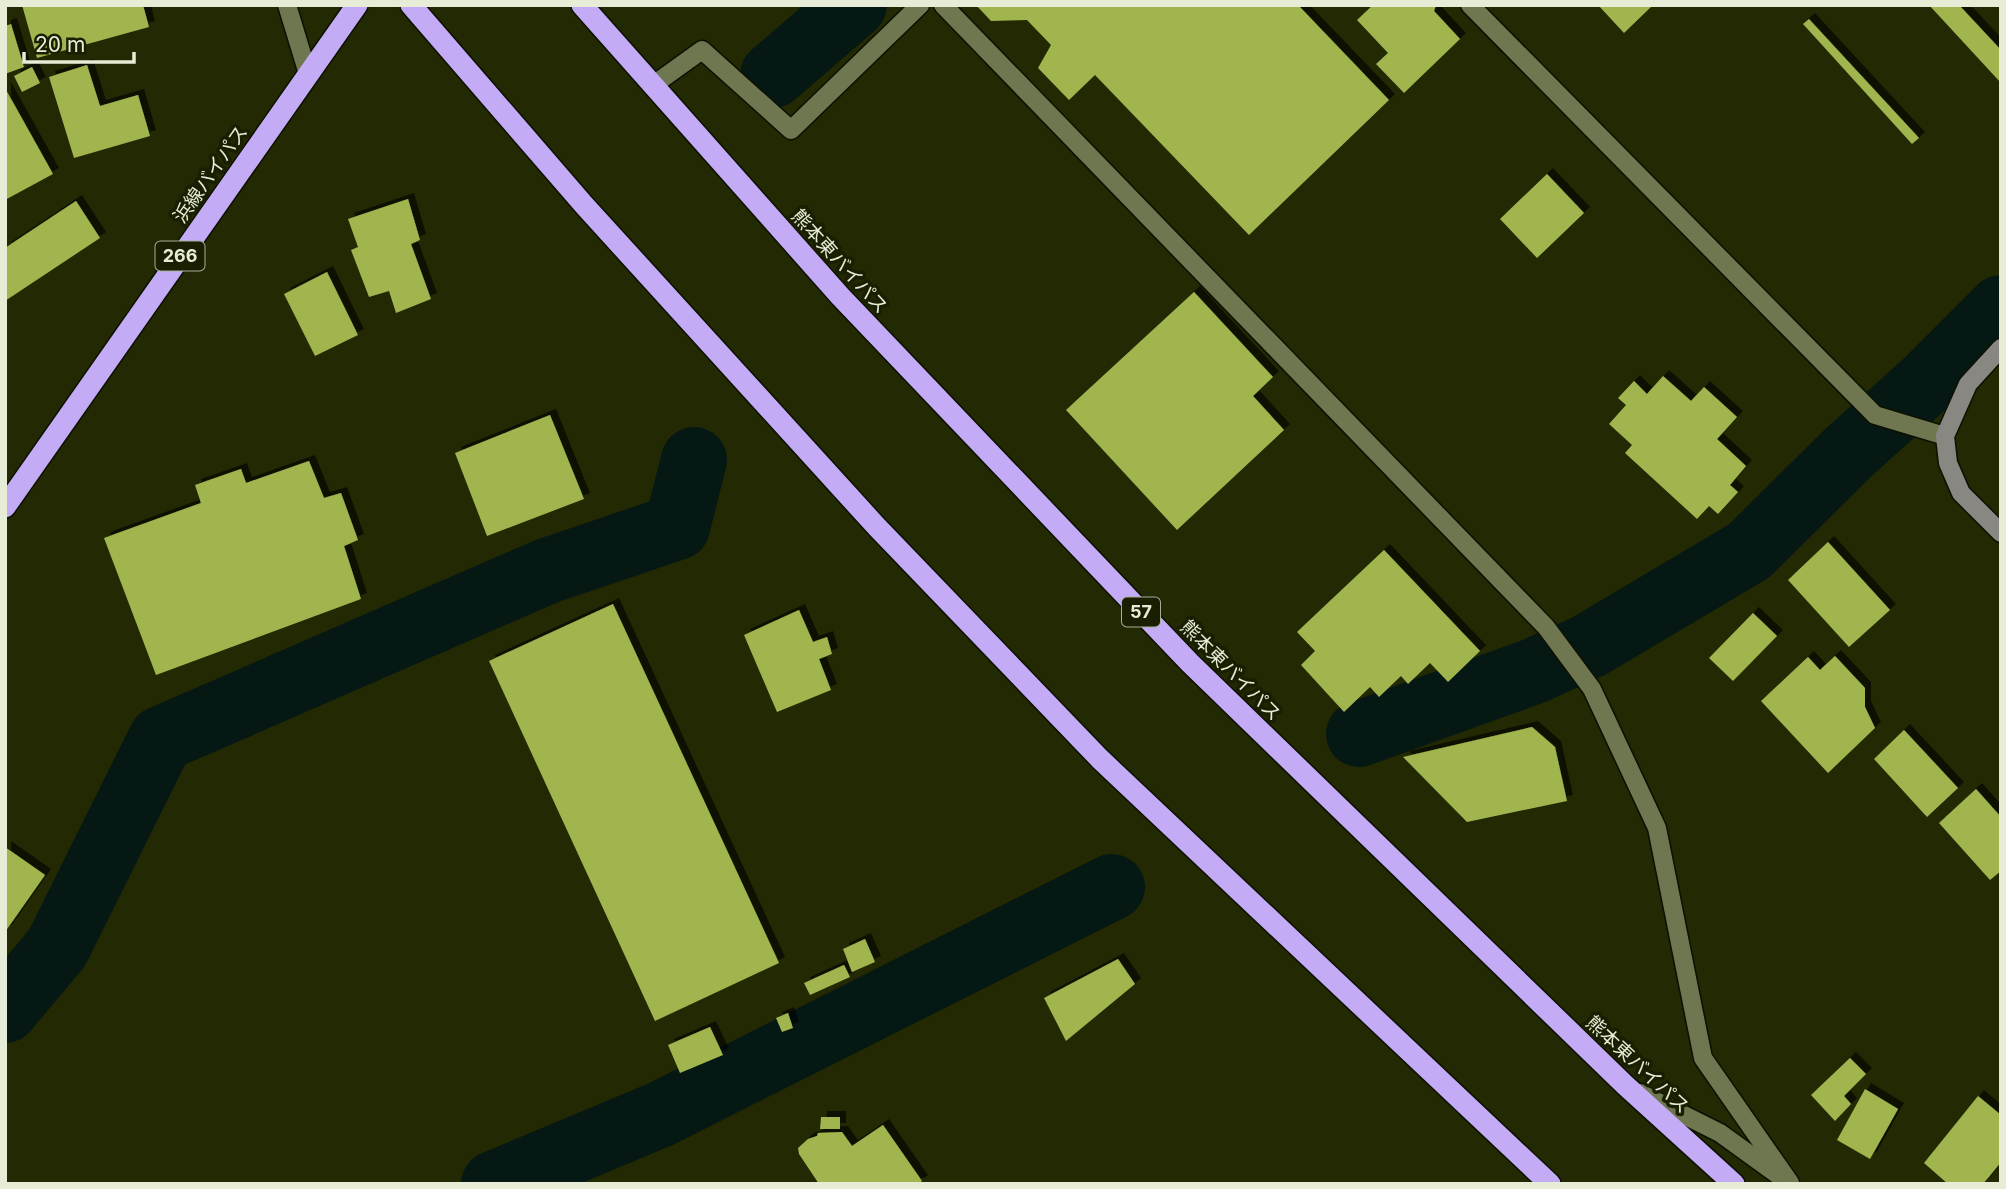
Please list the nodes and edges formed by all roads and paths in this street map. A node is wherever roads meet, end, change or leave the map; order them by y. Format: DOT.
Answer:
graph roads {
  1 [pos="287,5"];
  2 [pos="357,5"];
  3 [pos="411,5"];
  4 [pos="582,5"];
  5 [pos="920,5"];
  6 [pos="943,5"];
  7 [pos="1470,5"];
  8 [pos="309,74"];
  9 [pos="652,86"];
  10 [pos="2001,348"];
  11 [pos="1945,436"];
  12 [pos="5,507"];
  13 [pos="2001,533"];
  14 [pos="1625,1085"];
  15 [pos="1791,1183"];
  16 [pos="1550,1184"];
  17 [pos="1734,1184"];
  1 -- 8 [label="street"];
  2 -- 8 [label="highway, 浜線バイパス / 266"];
  3 -- 16 [label="highway"];
  4 -- 9 [label="highway, 熊本東バイパス / 57"];
  5 -- 9 [label="street"];
  6 -- 15 [label="street"];
  7 -- 11 [label="street"];
  8 -- 12 [label="highway, 浜線バイパス / 266"];
  9 -- 14 [label="highway, 熊本東バイパス / 57"];
  10 -- 11 [label="street"];
  11 -- 13 [label="street"];
  14 -- 15 [label="street"];
  14 -- 17 [label="highway, 熊本東バイパス / 57"];
}
